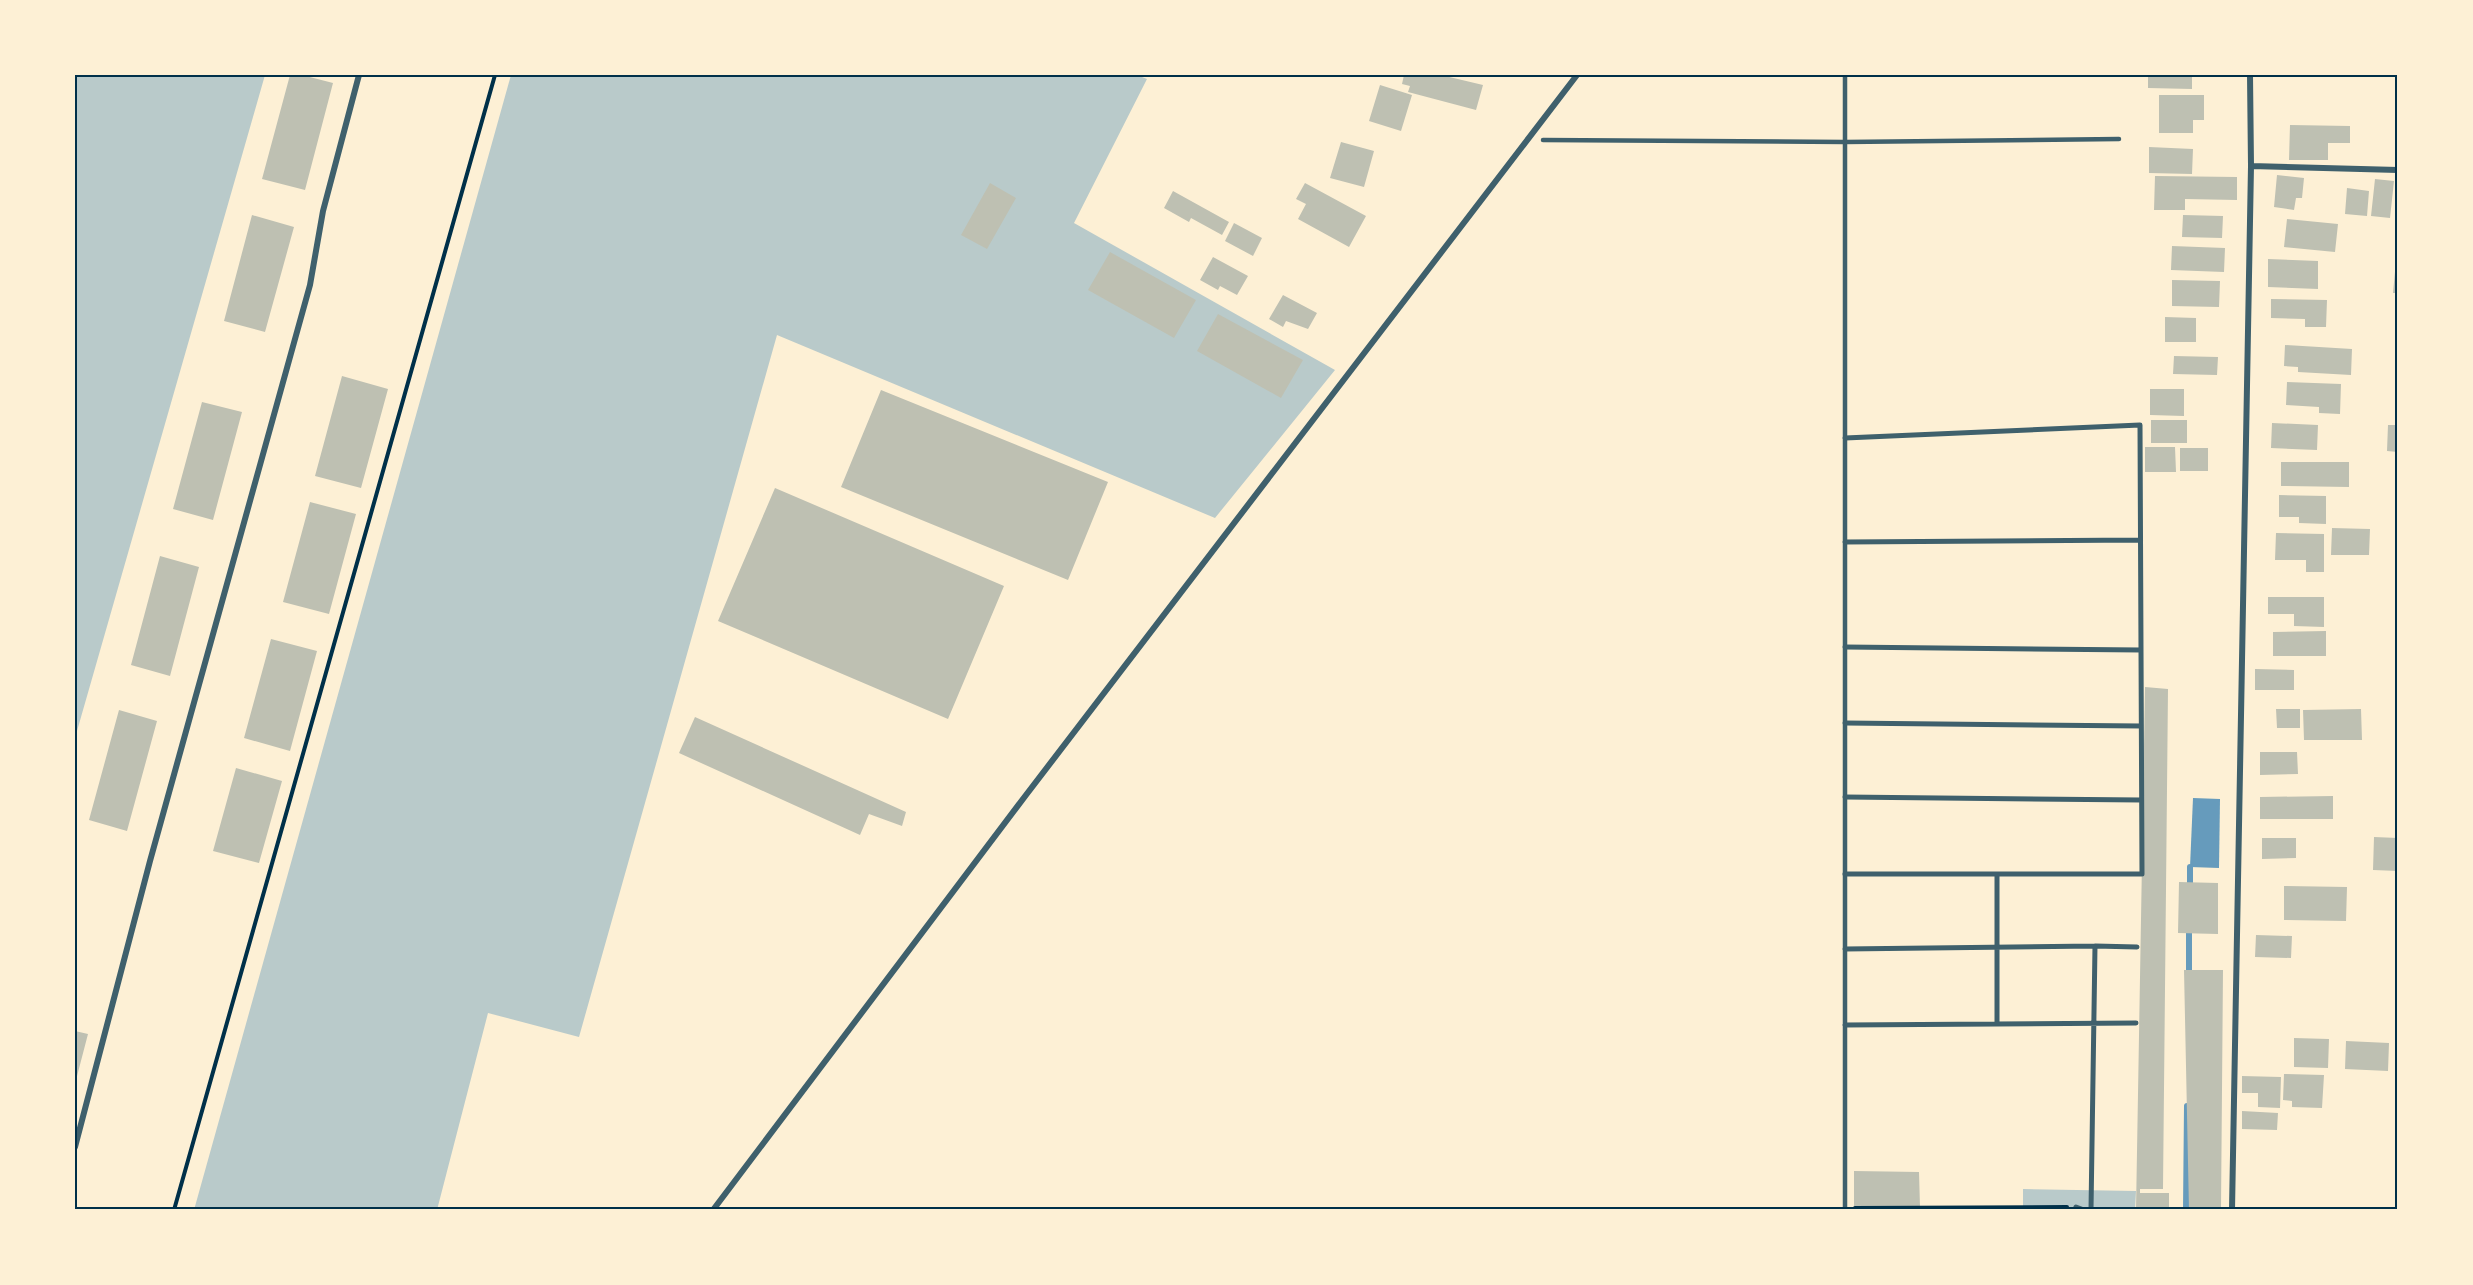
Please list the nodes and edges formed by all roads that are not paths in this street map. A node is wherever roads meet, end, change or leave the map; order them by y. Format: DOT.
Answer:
graph roads {
  1 [pos="358,75"];
  2 [pos="1577,75"];
  3 [pos="1845,75"];
  4 [pos="2250,75"];
  5 [pos="2119,139"];
  6 [pos="1543,140"];
  7 [pos="1845,142"];
  8 [pos="2251,166"];
  9 [pos="2398,170"];
  10 [pos="1845,438"];
  11 [pos="2140,540"];
  12 [pos="1845,542"];
  13 [pos="1845,647"];
  14 [pos="2141,650"];
  15 [pos="1845,723"];
  16 [pos="2141,726"];
  17 [pos="1845,797"];
  18 [pos="2141,800"];
  19 [pos="1845,874"];
  20 [pos="1997,874"];
  21 [pos="2095,946"];
  22 [pos="2137,947"];
  23 [pos="1998,948"];
  24 [pos="1845,950"];
  25 [pos="2093,1022"];
  26 [pos="1997,1023"];
  27 [pos="2136,1023"];
  28 [pos="1845,1024"];
  29 [pos="75,1147"];
  30 [pos="2076,1207"];
  31 [pos="1845,1209"];
  32 [pos="712,1210"];
  33 [pos="2084,1210"];
  34 [pos="2091,1210"];
  35 [pos="2232,1210"];
  1 -- 29 [label="street"];
  2 -- 32 [label="street"];
  3 -- 7 [label="lane"];
  4 -- 8 [label="street"];
  5 -- 7 [label="lane"];
  6 -- 7 [label="lane"];
  7 -- 10 [label="lane"];
  8 -- 9 [label="street"];
  8 -- 35 [label="street"];
  10 -- 11 [label="street"];
  10 -- 12 [label="lane"];
  11 -- 12 [label="street"];
  11 -- 14 [label="street"];
  12 -- 13 [label="lane"];
  13 -- 14 [label="street"];
  13 -- 15 [label="lane"];
  14 -- 16 [label="street"];
  15 -- 16 [label="street"];
  15 -- 17 [label="lane"];
  16 -- 18 [label="street"];
  17 -- 18 [label="street"];
  17 -- 19 [label="lane"];
  18 -- 20 [label="street"];
  19 -- 20 [label="street"];
  19 -- 24 [label="lane"];
  20 -- 23 [label="street"];
  21 -- 22 [label="street"];
  21 -- 23 [label="street"];
  21 -- 25 [label="street"];
  23 -- 24 [label="street"];
  23 -- 26 [label="street"];
  24 -- 28 [label="lane"];
  25 -- 26 [label="street"];
  25 -- 27 [label="street"];
  25 -- 34 [label="street"];
  26 -- 28 [label="street"];
  28 -- 31 [label="lane"];
  30 -- 33 [label="street"];
}
